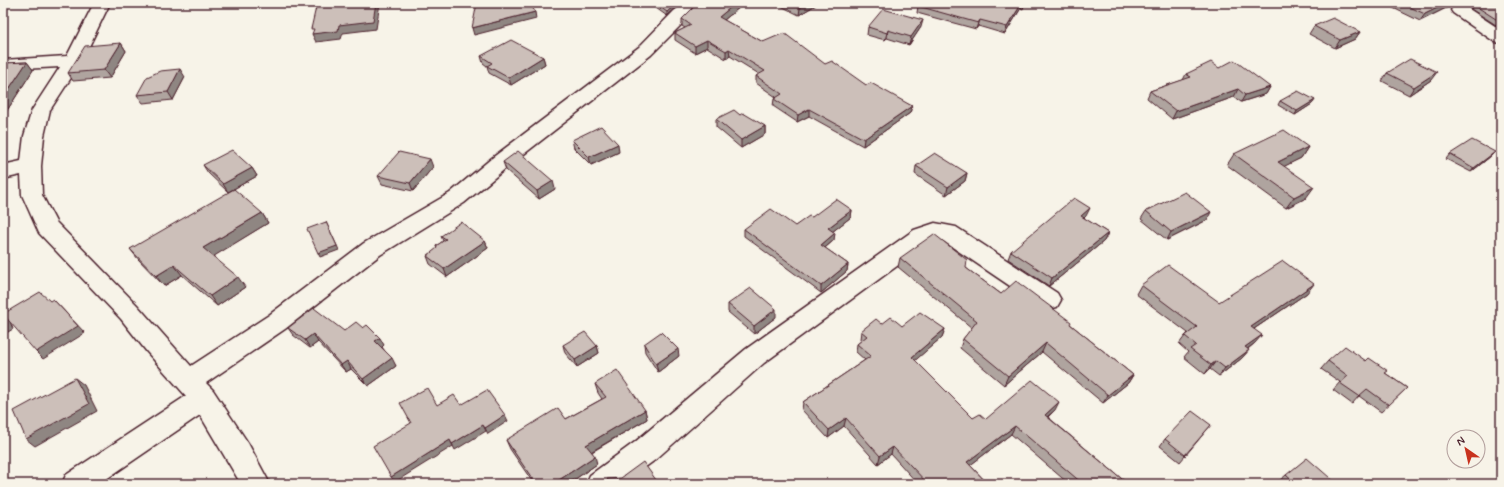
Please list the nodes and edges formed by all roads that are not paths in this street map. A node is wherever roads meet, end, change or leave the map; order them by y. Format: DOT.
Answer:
graph roads {
  1 [pos="102,3"];
  2 [pos="695,3"];
  3 [pos="1465,3"];
  4 [pos="1501,38"];
  5 [pos="73,61"];
  6 [pos="3,65"];
  7 [pos="31,166"];
  8 [pos="3,172"];
  9 [pos="1049,300"];
  10 [pos="196,390"];
  11 [pos="76,484"];
  12 [pos="256,484"];
  13 [pos="600,484"];
  1 -- 5 [label="street"];
  2 -- 10 [label="street"];
  3 -- 4 [label="street"];
  5 -- 6 [label="street"];
  5 -- 7 [label="street"];
  7 -- 8 [label="street"];
  7 -- 10 [label="street"];
  9 -- 13 [label="street"];
  10 -- 11 [label="street"];
  10 -- 12 [label="street"];
}
